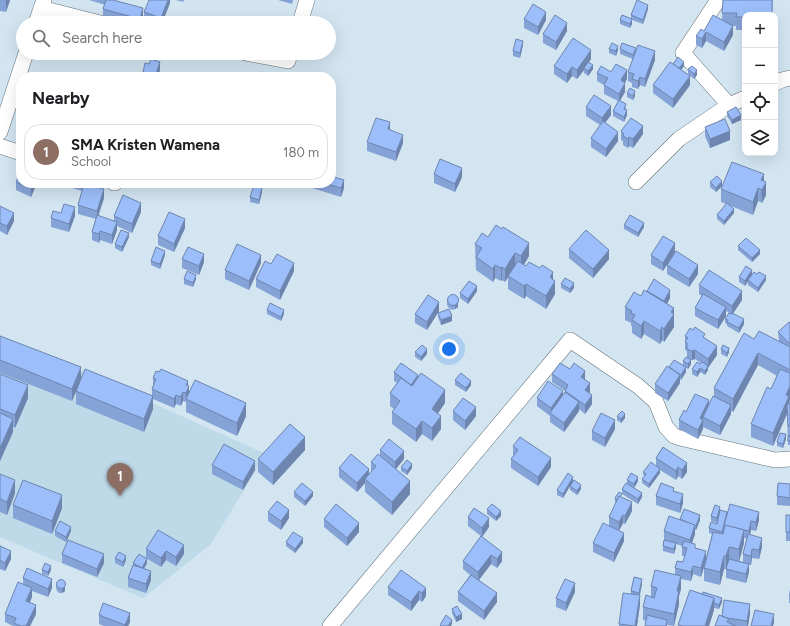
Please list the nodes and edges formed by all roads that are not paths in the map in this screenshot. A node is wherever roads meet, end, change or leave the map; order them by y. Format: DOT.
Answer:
graph roads {
  1 [pos="307,0"];
  2 [pos="718,0"];
  3 [pos="42,4"];
  4 [pos="38,16"];
  5 [pos="79,16"];
  6 [pos="302,16"];
  7 [pos="24,60"];
  8 [pos="20,72"];
  9 [pos="790,78"];
  10 [pos="778,82"];
  11 [pos="16,83"];
  12 [pos="742,99"];
  13 [pos="729,105"];
  14 [pos="0,132"];
  15 [pos="0,146"];
  16 [pos="16,151"];
  17 [pos="636,182"];
  18 [pos="790,459"];
  19 [pos="330,626"];
  1 -- 6 [label="street"];
  2 -- 13 [label="street"];
  3 -- 4 [label="street"];
  3 -- 5 [label="street"];
  7 -- 8 [label="street"];
  9 -- 10 [label="street"];
  11 -- 14 [label="street"];
  12 -- 13 [label="street"];
  13 -- 17 [label="street"];
  15 -- 16 [label="street"];
  18 -- 19 [label="street"];
}
